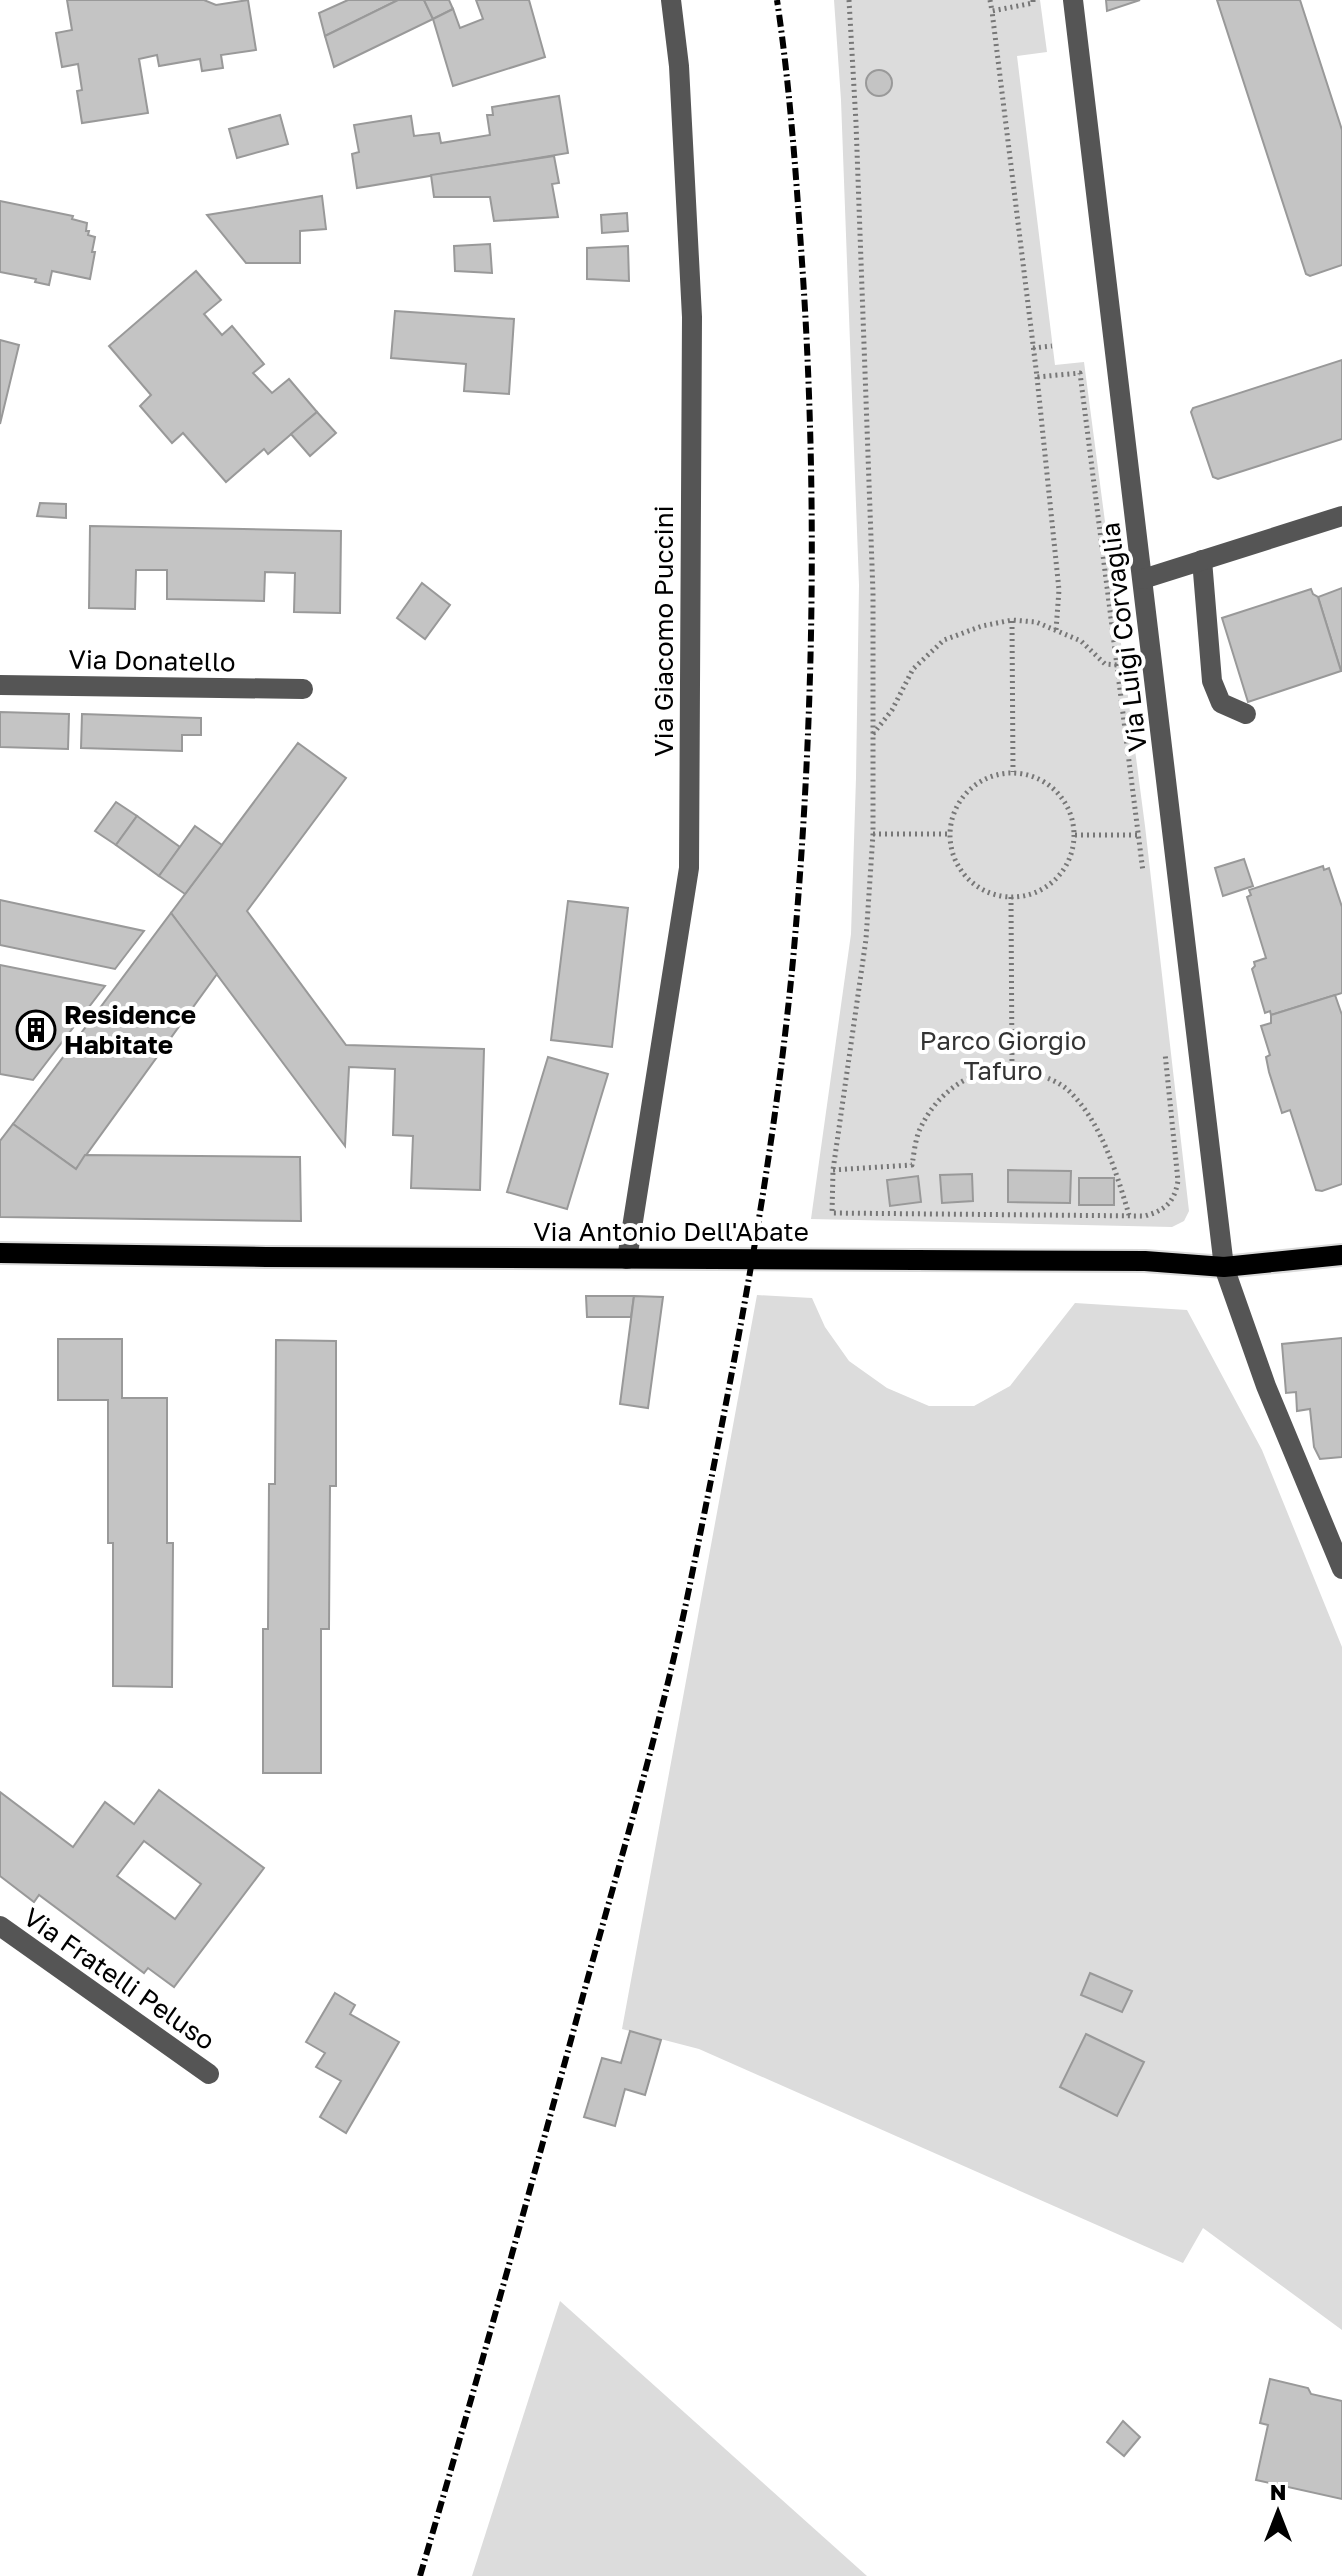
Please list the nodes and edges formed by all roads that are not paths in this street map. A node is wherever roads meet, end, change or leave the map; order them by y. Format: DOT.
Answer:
graph roads {
  1 [pos="671,0"];
  2 [pos="1073,0"];
  3 [pos="1342,516"];
  4 [pos="1202,560"];
  5 [pos="1143,579"];
  6 [pos="0,685"];
  7 [pos="303,689"];
  8 [pos="1246,714"];
  9 [pos="0,1253"];
  10 [pos="1342,1255"];
  11 [pos="627,1259"];
  12 [pos="1224,1267"];
  13 [pos="1342,1569"];
  14 [pos="0,1926"];
  15 [pos="209,2074"];
  1 -- 11 [label="street, Via Giacomo Puccini"];
  2 -- 5 [label="street, Via Luigi Corvaglia"];
  3 -- 4 [label="street"];
  4 -- 5 [label="street"];
  4 -- 8 [label="street"];
  5 -- 12 [label="street, Via Luigi Corvaglia"];
  6 -- 7 [label="street, Via Donatello"];
  9 -- 11 [label="main road, Via Antonio Dell'Abate"];
  10 -- 12 [label="main road, Via Antonio Dell'Abate"];
  11 -- 12 [label="main road, Via Antonio Dell'Abate"];
  12 -- 13 [label="street, Via Luigi Corvaglia"];
  14 -- 15 [label="street, Via Fratelli Peluso"];
}
